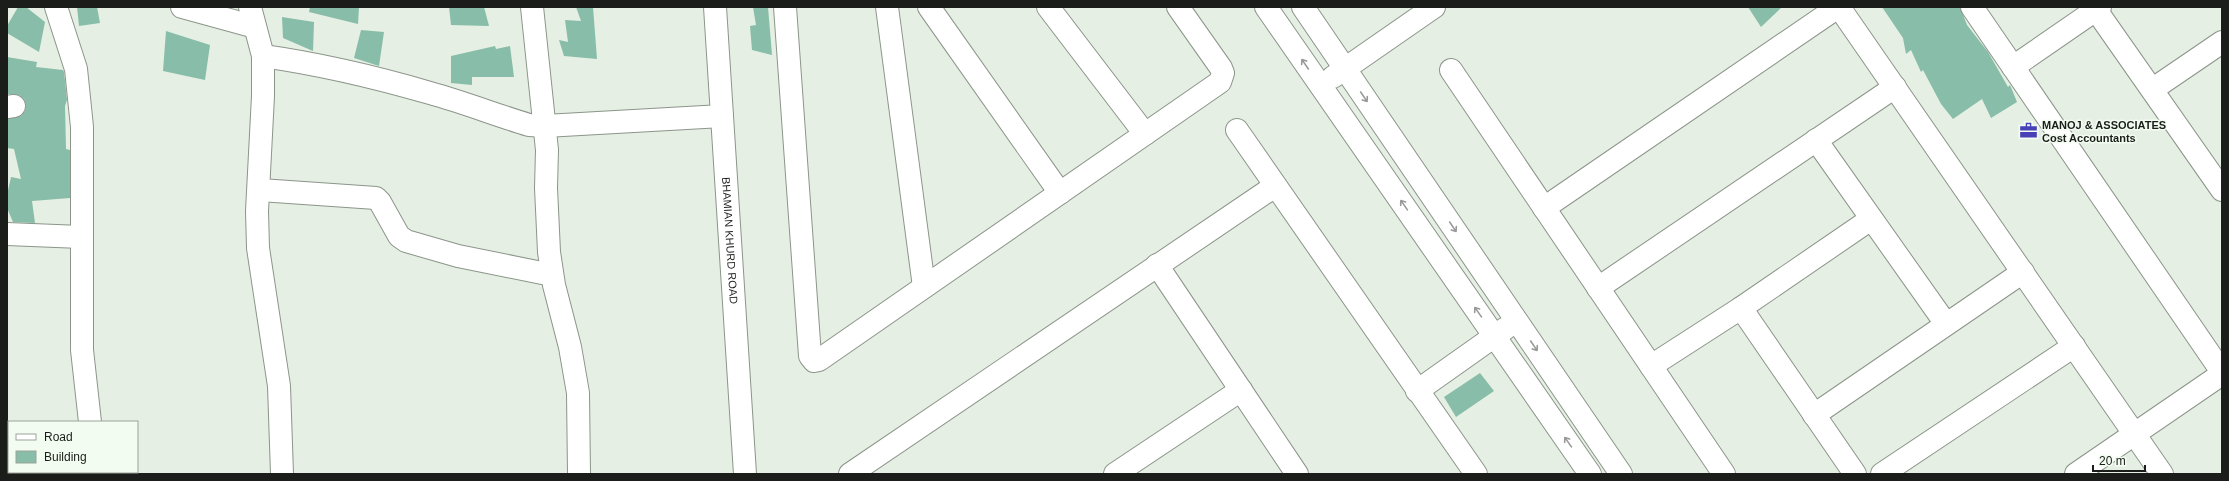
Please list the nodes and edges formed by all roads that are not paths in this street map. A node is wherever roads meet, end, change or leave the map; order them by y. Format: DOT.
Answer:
graph roads {
  1 [pos="56,7"];
  2 [pos="182,7"];
  3 [pos="532,7"];
  4 [pos="715,7"];
  5 [pos="785,7"];
  6 [pos="888,7"];
  7 [pos="929,7"];
  8 [pos="1048,7"];
  9 [pos="1178,7"];
  10 [pos="1266,7"];
  11 [pos="1302,7"];
  12 [pos="1434,7"];
  13 [pos="1839,7"];
  14 [pos="1972,7"];
  15 [pos="2098,8"];
  16 [pos="253,17"];
  17 [pos="2222,42"];
  18 [pos="263,56"];
  19 [pos="2013,67"];
  20 [pos="1345,69"];
  21 [pos="1451,70"];
  22 [pos="1320,86"];
  23 [pos="1895,86"];
  24 [pos="2153,90"];
  25 [pos="722,116"];
  26 [pos="545,126"];
  27 [pos="1237,130"];
  28 [pos="1145,134"];
  29 [pos="1816,140"];
  30 [pos="1276,186"];
  31 [pos="260,190"];
  32 [pos="2222,190"];
  33 [pos="1060,193"];
  34 [pos="1544,208"];
  35 [pos="1871,219"];
  36 [pos="7,234"];
  37 [pos="81,237"];
  38 [pos="1157,265"];
  39 [pos="2023,272"];
  40 [pos="552,275"];
  41 [pos="924,288"];
  42 [pos="1598,288"];
  43 [pos="1740,308"];
  44 [pos="1517,321"];
  45 [pos="1946,324"];
  46 [pos="1494,336"];
  47 [pos="2074,346"];
  48 [pos="1651,366"];
  49 [pos="2222,373"];
  50 [pos="1241,390"];
  51 [pos="1417,391"];
  52 [pos="1814,415"];
  53 [pos="90,421"];
  54 [pos="2135,434"];
  55 [pos="282,474"];
  56 [pos="579,474"];
  57 [pos="745,474"];
  58 [pos="850,474"];
  59 [pos="1115,474"];
  60 [pos="1297,474"];
  61 [pos="1476,474"];
  62 [pos="1590,474"];
  63 [pos="1621,474"];
  64 [pos="1724,474"];
  65 [pos="1855,474"];
  66 [pos="1882,474"];
  67 [pos="2076,474"];
  68 [pos="2162,474"];
  1 -- 37 [label="street"];
  2 -- 16 [label="street"];
  3 -- 26 [label="street"];
  4 -- 25 [label="street, BHAMIAN KHURD ROAD"];
  5 -- 41 [label="street"];
  6 -- 41 [label="street"];
  7 -- 33 [label="street"];
  8 -- 28 [label="street"];
  9 -- 28 [label="street"];
  22 -- 10 [label="street, one-way"];
  11 -- 20 [label="street"];
  12 -- 20 [label="street"];
  13 -- 23 [label="street"];
  13 -- 34 [label="street"];
  14 -- 19 [label="street"];
  15 -- 19 [label="street"];
  15 -- 24 [label="street"];
  16 -- 18 [label="street"];
  17 -- 24 [label="street"];
  18 -- 26 [label="street"];
  18 -- 31 [label="street"];
  19 -- 49 [label="street"];
  20 -- 22 [label="street"];
  20 -- 44 [label="street, one-way"];
  21 -- 34 [label="street"];
  46 -- 22 [label="street, one-way"];
  23 -- 29 [label="street"];
  23 -- 39 [label="street"];
  24 -- 32 [label="street"];
  25 -- 26 [label="street"];
  25 -- 57 [label="street, BHAMIAN KHURD ROAD"];
  26 -- 40 [label="street"];
  27 -- 30 [label="street"];
  28 -- 33 [label="street"];
  29 -- 35 [label="street"];
  29 -- 42 [label="street"];
  30 -- 38 [label="street"];
  30 -- 51 [label="street"];
  31 -- 40 [label="street"];
  31 -- 55 [label="street"];
  33 -- 41 [label="street"];
  34 -- 42 [label="street"];
  35 -- 43 [label="street"];
  35 -- 45 [label="street"];
  36 -- 37 [label="street"];
  37 -- 53 [label="street"];
  38 -- 50 [label="street"];
  38 -- 58 [label="street"];
  39 -- 45 [label="street"];
  39 -- 47 [label="street"];
  40 -- 56 [label="street"];
  42 -- 48 [label="street"];
  43 -- 48 [label="street"];
  43 -- 52 [label="street"];
  44 -- 46 [label="street"];
  44 -- 63 [label="street, one-way"];
  45 -- 52 [label="street"];
  46 -- 51 [label="street"];
  62 -- 46 [label="street, one-way"];
  47 -- 54 [label="street"];
  47 -- 66 [label="street"];
  48 -- 64 [label="street"];
  49 -- 54 [label="street"];
  50 -- 59 [label="street"];
  50 -- 60 [label="street"];
  51 -- 61 [label="street"];
  52 -- 65 [label="street"];
  54 -- 67 [label="street"];
  54 -- 68 [label="street"];
}
